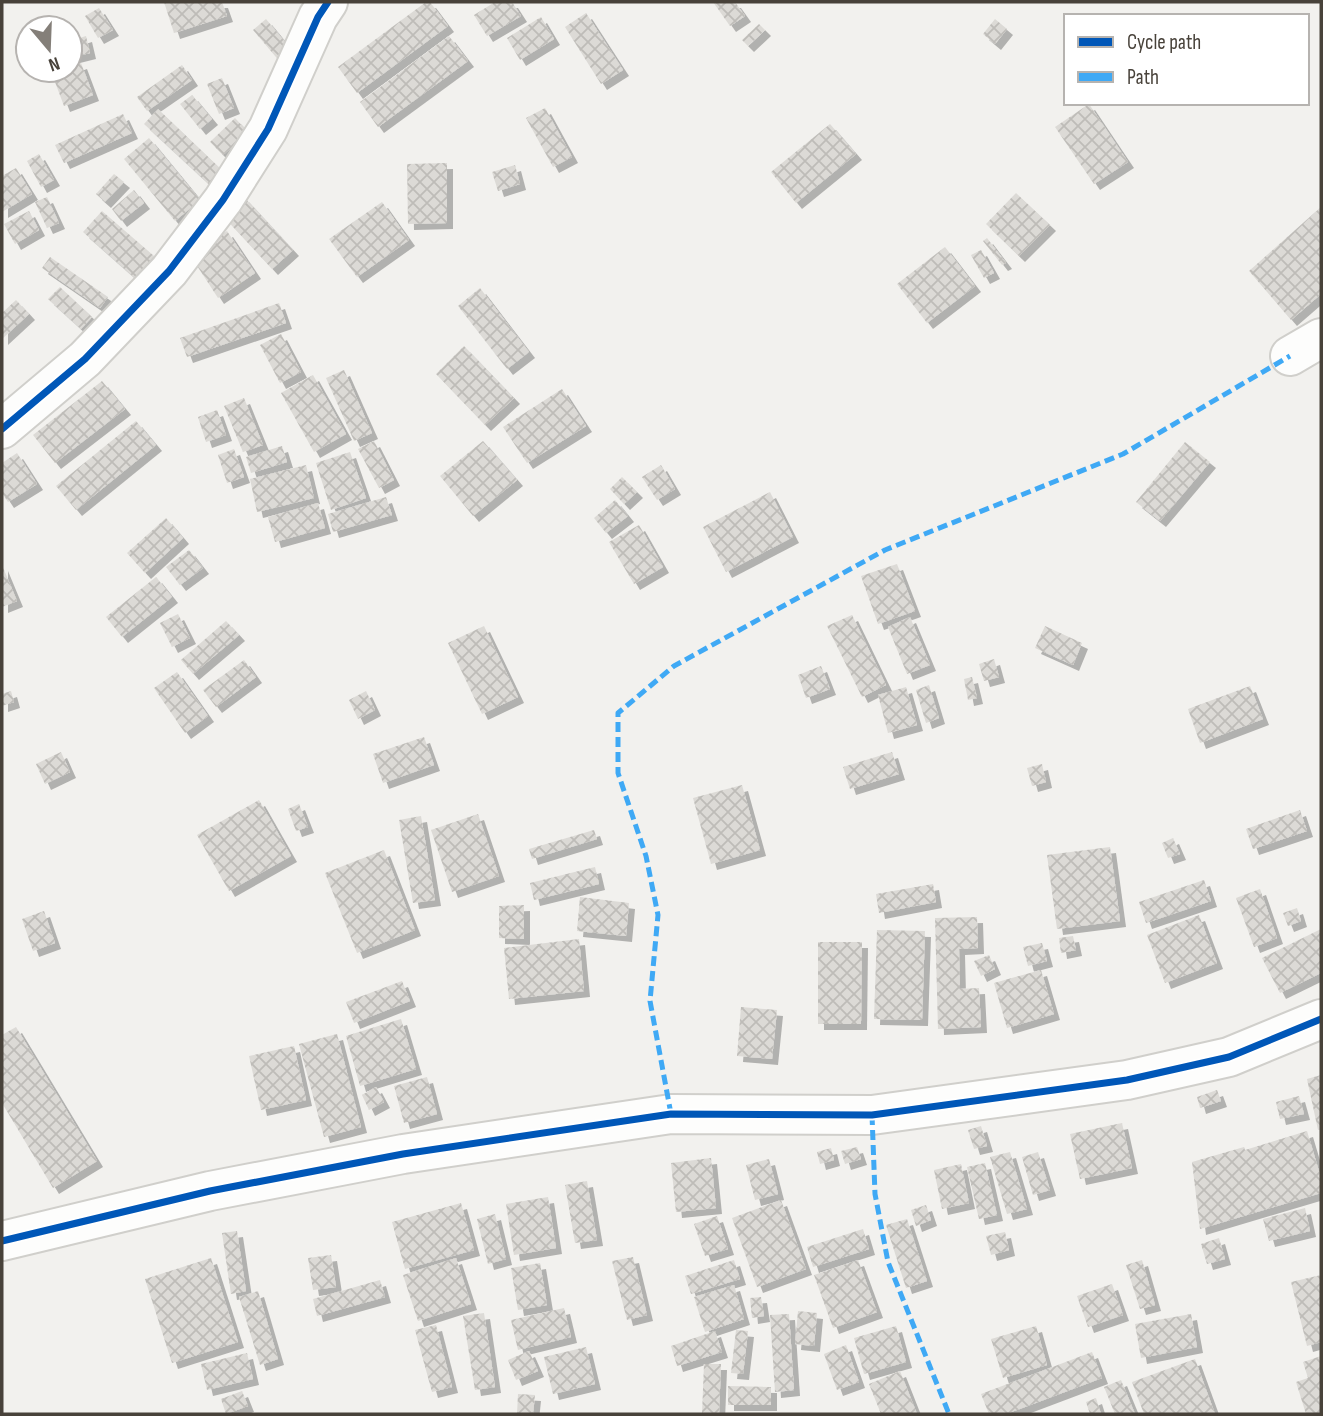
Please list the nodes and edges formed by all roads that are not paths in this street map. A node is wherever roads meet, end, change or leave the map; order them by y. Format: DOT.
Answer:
graph roads {
  1 [pos="328,2"];
  2 [pos="2,429"];
  3 [pos="1321,1019"];
  4 [pos="2,1241"];
  1 -- 2 [label="street"];
  3 -- 4 [label="street"];
}
